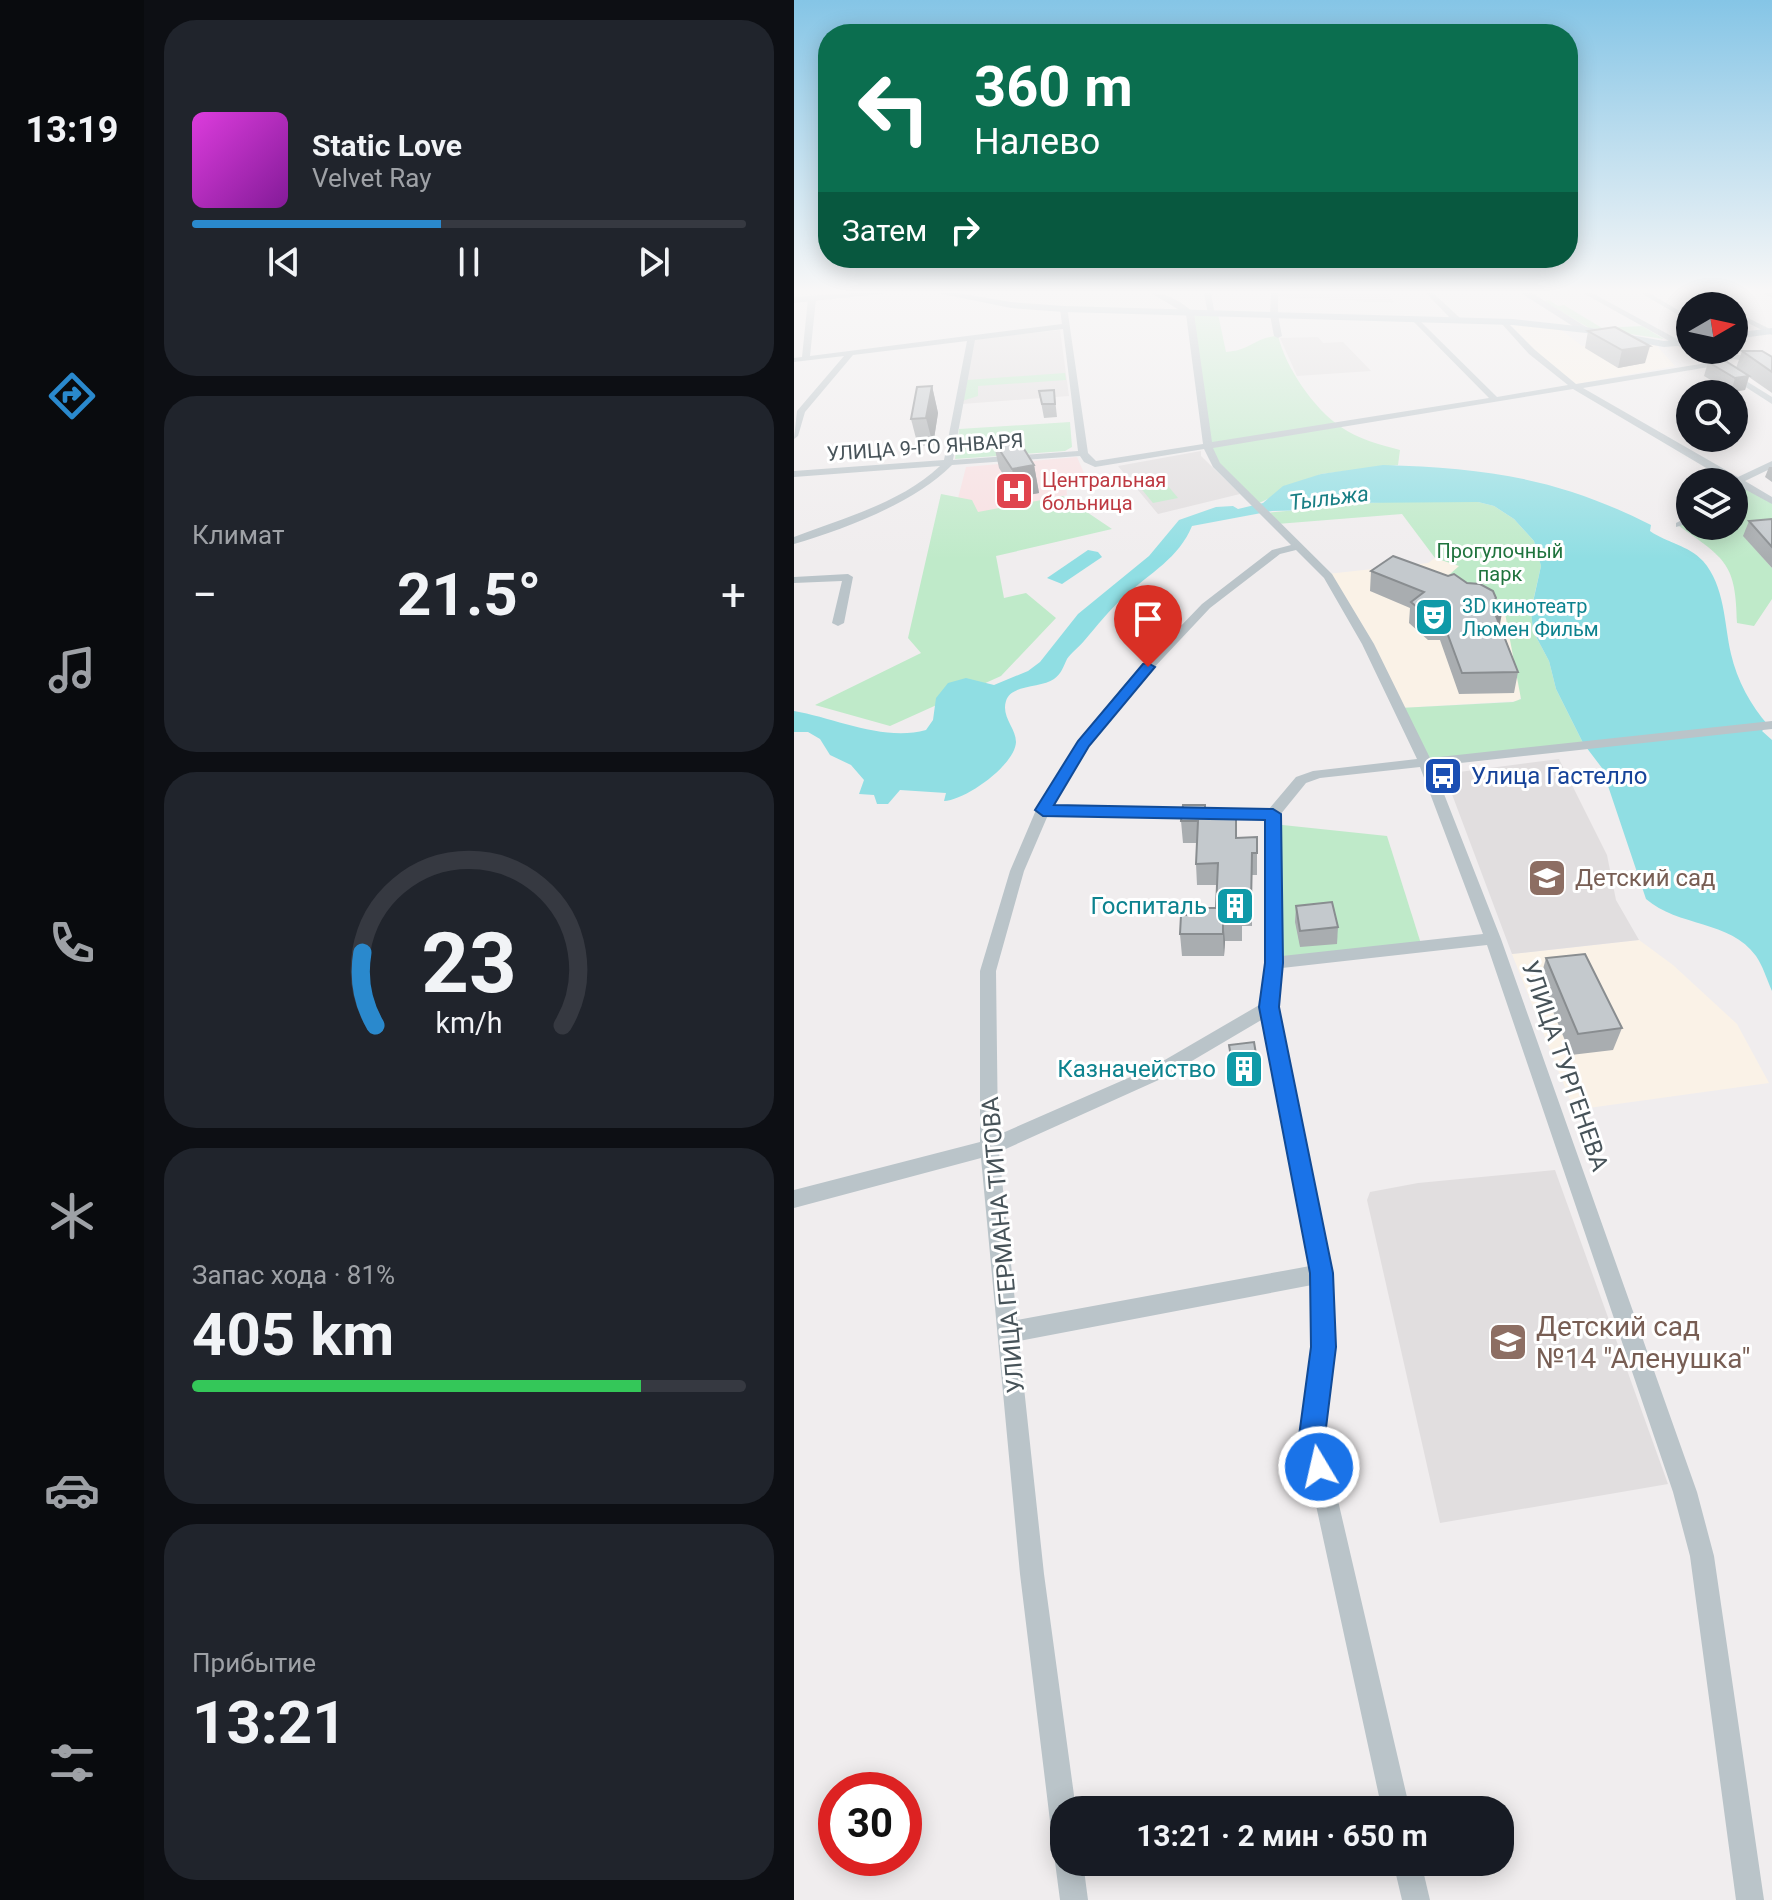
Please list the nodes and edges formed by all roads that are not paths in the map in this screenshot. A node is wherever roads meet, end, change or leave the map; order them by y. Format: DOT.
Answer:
graph roads {
  1 [pos="826,382"];
  2 [pos="964,382"];
  3 [pos="1073,382"];
  4 [pos="1199,382"];
  5 [pos="1478,382"];
  6 [pos="1568,382"];
  7 [pos="1607,382"];
  8 [pos="1742,382"];
  9 [pos="1575,387"];
  10 [pos="1495,399"];
  11 [pos="1772,401"];
  12 [pos="794,436"];
  13 [pos="1207,448"];
  14 [pos="1083,453"];
  15 [pos="948,464"];
  16 [pos="1772,464"];
  17 [pos="1714,468"];
  18 [pos="794,474"];
  19 [pos="1748,475"];
  20 [pos="1748,488"];
  21 [pos="1772,501"];
  22 [pos="794,541"];
  23 [pos="1299,546"];
  24 [pos="794,580"];
  25 [pos="838,623"];
  26 [pos="1772,725"];
  27 [pos="1424,762"];
  28 [pos="1043,810"];
  29 [pos="1273,814"];
  30 [pos="1493,939"];
  31 [pos="1274,963"];
  32 [pos="1269,1007"];
  33 [pos="989,1148"];
  34 [pos="794,1199"];
  35 [pos="1322,1273"];
  36 [pos="1010,1332"];
  37 [pos="1061,1796"];
  38 [pos="1393,1796"];
  39 [pos="1071,1876"];
  40 [pos="1410,1876"];
  41 [pos="1074,1900"];
  42 [pos="1416,1900"];
  43 [pos="1750,1900"];
  1 -- 12 [label="street"];
  2 -- 15 [label="street"];
  3 -- 14 [label="street"];
  4 -- 13 [label="street"];
  5 -- 10 [label="street"];
  6 -- 9 [label="street"];
  7 -- 9 [label="street, УЛИЦА 9-ГО ЯНВАРЯ"];
  8 -- 11 [label="street"];
  9 -- 10 [label="street, УЛИЦА 9-ГО ЯНВАРЯ"];
  9 -- 17 [label="street"];
  10 -- 13 [label="street, УЛИЦА 9-ГО ЯНВАРЯ"];
  13 -- 14 [label="street, УЛИЦА 9-ГО ЯНВАРЯ"];
  13 -- 23 [label="street, УЛИЦА ТУРГЕНЕВА"];
  14 -- 15 [label="street, УЛИЦА 9-ГО ЯНВАРЯ"];
  15 -- 18 [label="street, УЛИЦА 9-ГО ЯНВАРЯ"];
  15 -- 22 [label="street"];
  16 -- 19 [label="street"];
  20 -- 21 [label="street"];
  23 -- 27 [label="street, УЛИЦА ТУРГЕНЕВА"];
  23 -- 28 [label="street, УЛИЦА ГЕРМАНА ТИТОВА"];
  24 -- 25 [label="street"];
  26 -- 27 [label="street"];
  27 -- 29 [label="street"];
  27 -- 30 [label="street, УЛИЦА ТУРГЕНЕВА"];
  28 -- 29 [label="street"];
  28 -- 33 [label="street, УЛИЦА ГЕРМАНА ТИТОВА"];
  29 -- 31 [label="street"];
  30 -- 31 [label="street"];
  30 -- 43 [label="street, УЛИЦА ТУРГЕНЕВА"];
  31 -- 32 [label="street"];
  32 -- 33 [label="street"];
  32 -- 35 [label="street"];
  33 -- 34 [label="street"];
  33 -- 36 [label="street, УЛИЦА ГЕРМАНА ТИТОВА"];
  35 -- 36 [label="street"];
  35 -- 38 [label="street"];
  36 -- 37 [label="street, УЛИЦА ГЕРМАНА ТИТОВА"];
  39 -- 41 [label="street"];
  40 -- 42 [label="street"];
}
